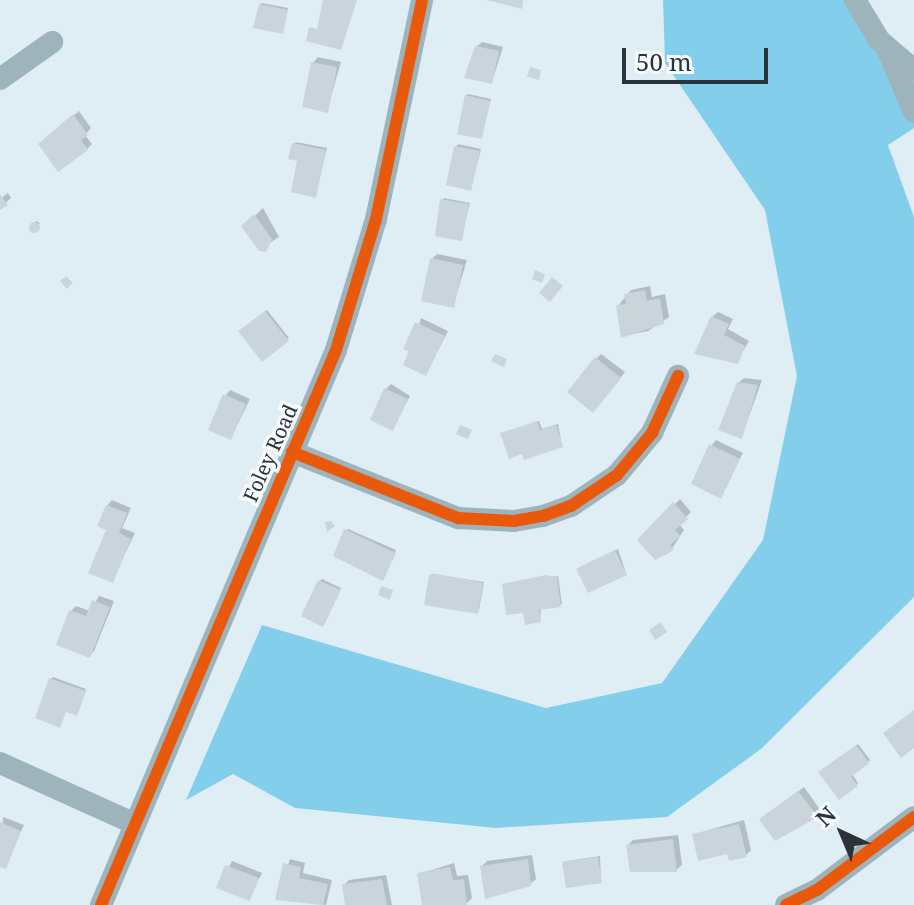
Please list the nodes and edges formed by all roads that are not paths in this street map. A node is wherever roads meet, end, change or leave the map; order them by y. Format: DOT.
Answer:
graph roads {
  1 [pos="422,0"];
  2 [pos="855,0"];
  3 [pos="52,42"];
  4 [pos="886,46"];
  5 [pos="914,70"];
  6 [pos="0,79"];
  7 [pos="914,112"];
  8 [pos="678,376"];
  9 [pos="292,452"];
  10 [pos="0,763"];
  11 [pos="914,817"];
  12 [pos="133,823"];
  13 [pos="102,905"];
  14 [pos="786,905"];
  1 -- 9 [label="street, Foley Road"];
  2 -- 4 [label="street"];
  3 -- 6 [label="street"];
  4 -- 5 [label="street"];
  4 -- 7 [label="street"];
  8 -- 9 [label="street"];
  9 -- 12 [label="street, Foley Road"];
  10 -- 12 [label="street"];
  11 -- 14 [label="street"];
  12 -- 13 [label="street, Foley Road"];
}
